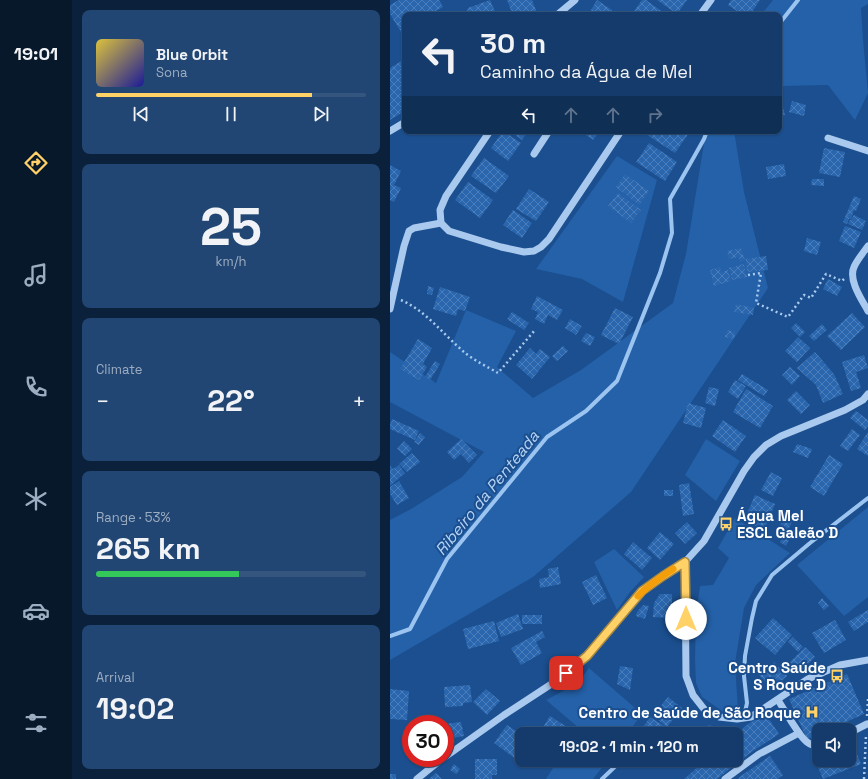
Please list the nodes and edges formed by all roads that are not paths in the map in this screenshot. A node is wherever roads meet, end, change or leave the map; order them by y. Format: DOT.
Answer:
graph roads {
  1 [pos="575,0"];
  2 [pos="711,0"];
  3 [pos="561,12"];
  4 [pos="702,12"];
  5 [pos="402,124"];
  6 [pos="390,131"];
  7 [pos="488,134"];
  8 [pos="547,134"];
  9 [pos="620,134"];
  10 [pos="828,138"];
  11 [pos="868,151"];
  12 [pos="534,154"];
  13 [pos="441,223"];
  14 [pos="868,246"];
  15 [pos="390,309"];
  16 [pos="868,311"];
  17 [pos="868,394"];
  18 [pos="685,562"];
  19 [pos="868,660"];
  20 [pos="778,700"];
  21 [pos="866,724"];
  22 [pos="856,729"];
  23 [pos="799,733"];
  24 [pos="812,745"];
  25 [pos="454,750"];
  26 [pos="432,767"];
  27 [pos="417,779"];
  28 [pos="725,779"];
  1 -- 3 [label="street"];
  2 -- 4 [label="street"];
  5 -- 6 [label="street"];
  7 -- 13 [label="street"];
  8 -- 12 [label="street"];
  9 -- 13 [label="street"];
  10 -- 11 [label="street"];
  13 -- 15 [label="street"];
  14 -- 16 [label="street"];
  17 -- 18 [label="street"];
  18 -- 20 [label="street"];
  18 -- 25 [label="street"];
  19 -- 20 [label="street"];
  20 -- 23 [label="street"];
  21 -- 22 [label="street"];
  23 -- 24 [label="street"];
  23 -- 28 [label="street"];
  26 -- 27 [label="street"];
}
